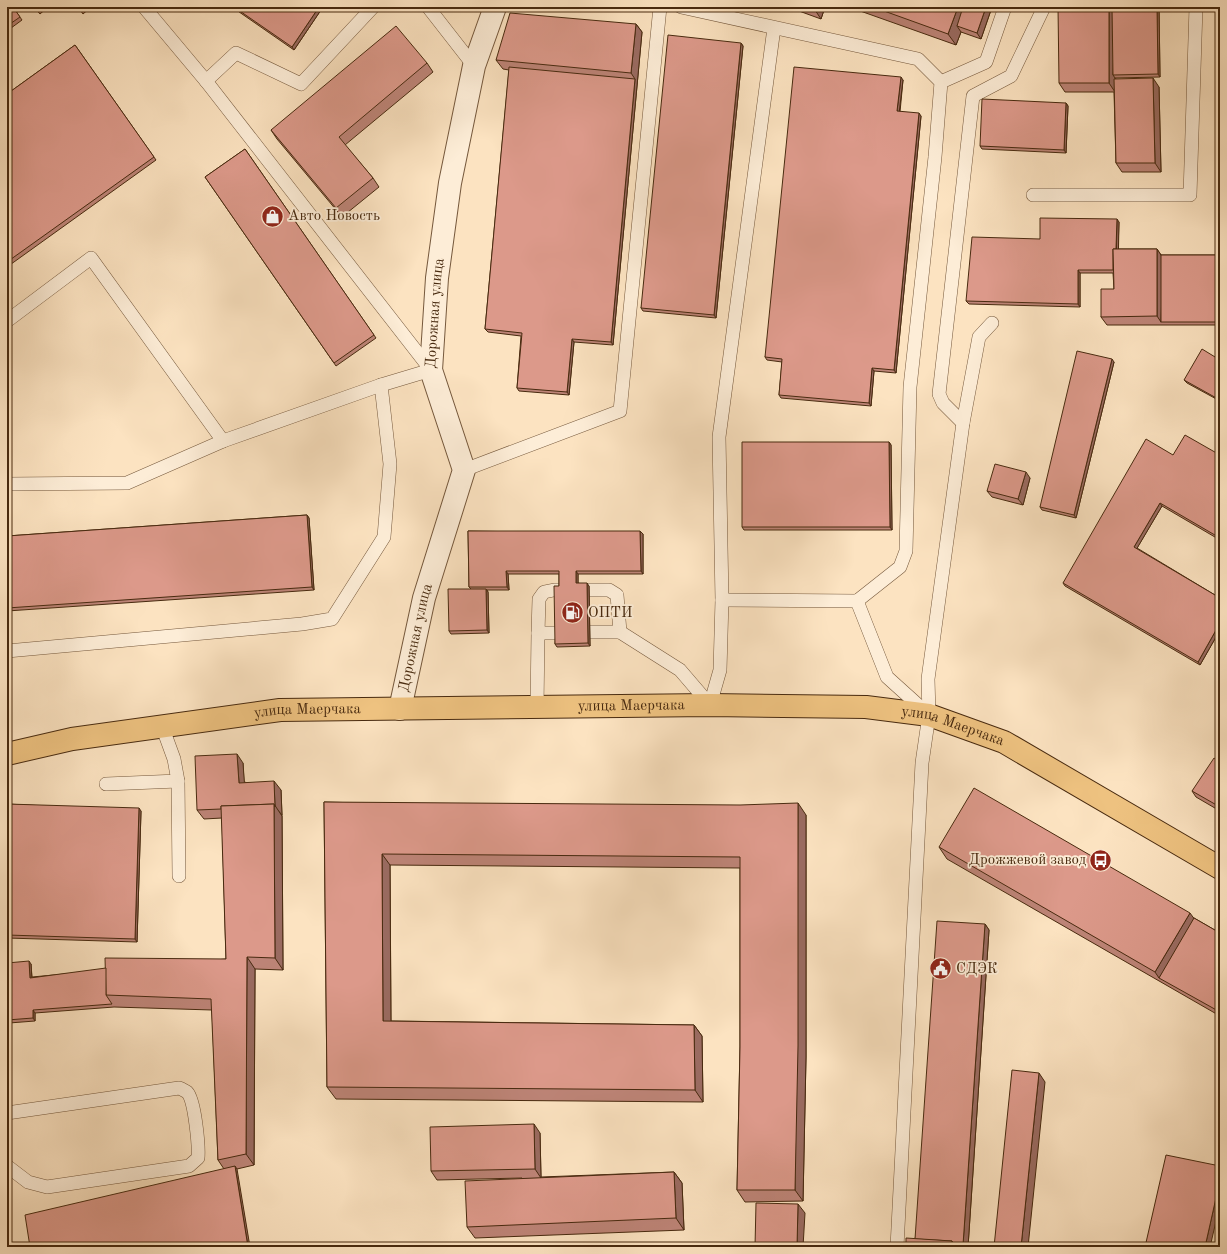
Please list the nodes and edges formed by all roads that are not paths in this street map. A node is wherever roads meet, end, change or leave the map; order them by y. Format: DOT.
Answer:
graph roads {
  1 [pos="144,7"];
  2 [pos="373,7"];
  3 [pos="428,7"];
  4 [pos="495,7"];
  5 [pos="660,7"];
  6 [pos="681,7"];
  7 [pos="1005,7"];
  8 [pos="1044,7"];
  9 [pos="1196,7"];
  10 [pos="774,28"];
  11 [pos="474,66"];
  12 [pos="206,81"];
  13 [pos="942,82"];
  14 [pos="1033,195"];
  15 [pos="7,321"];
  16 [pos="992,323"];
  17 [pos="431,370"];
  18 [pos="381,385"];
  19 [pos="963,423"];
  20 [pos="223,441"];
  21 [pos="464,470"];
  22 [pos="7,484"];
  23 [pos="722,600"];
  24 [pos="857,601"];
  25 [pos="590,632"];
  26 [pos="620,632"];
  27 [pos="538,633"];
  28 [pos="557,633"];
  29 [pos="7,650"];
  30 [pos="710,705"];
  31 [pos="537,708"];
  32 [pos="400,709"];
  33 [pos="929,716"];
  34 [pos="162,726"];
  35 [pos="7,754"];
  36 [pos="178,781"];
  37 [pos="106,784"];
  38 [pos="1220,868"];
  39 [pos="179,876"];
  40 [pos="7,1113"];
  41 [pos="7,1166"];
  42 [pos="897,1247"];
  1 -- 12 [label="lane"];
  2 -- 12 [label="lane"];
  3 -- 11 [label="lane"];
  4 -- 11 [label="street, Дорожная улица"];
  5 -- 21 [label="lane"];
  6 -- 10 [label="lane"];
  7 -- 13 [label="lane"];
  8 -- 19 [label="lane"];
  9 -- 14 [label="lane"];
  10 -- 13 [label="lane"];
  10 -- 23 [label="lane"];
  11 -- 17 [label="street, Дорожная улица"];
  12 -- 17 [label="lane"];
  13 -- 24 [label="lane"];
  15 -- 20 [label="lane"];
  16 -- 19 [label="lane"];
  17 -- 18 [label="lane"];
  17 -- 21 [label="street, Дорожная улица"];
  18 -- 20 [label="lane"];
  18 -- 29 [label="lane"];
  19 -- 33 [label="lane"];
  20 -- 22 [label="lane"];
  21 -- 32 [label="street, Дорожная улица"];
  23 -- 24 [label="lane"];
  23 -- 30 [label="lane"];
  24 -- 33 [label="lane"];
  25 -- 26 [label="lane"];
  26 -- 27 [label="lane"];
  26 -- 30 [label="lane"];
  27 -- 28 [label="lane"];
  27 -- 31 [label="lane"];
  30 -- 31 [label="main road, улица Маерчака"];
  30 -- 33 [label="main road, улица Маерчака"];
  31 -- 32 [label="main road, улица Маерчака"];
  32 -- 34 [label="main road, улица Маерчака"];
  33 -- 38 [label="main road, улица Маерчака"];
  33 -- 42 [label="lane"];
  34 -- 35 [label="main road, улица Маерчака"];
  34 -- 36 [label="lane"];
  36 -- 37 [label="lane"];
  36 -- 39 [label="lane"];
  40 -- 41 [label="lane"];
}
